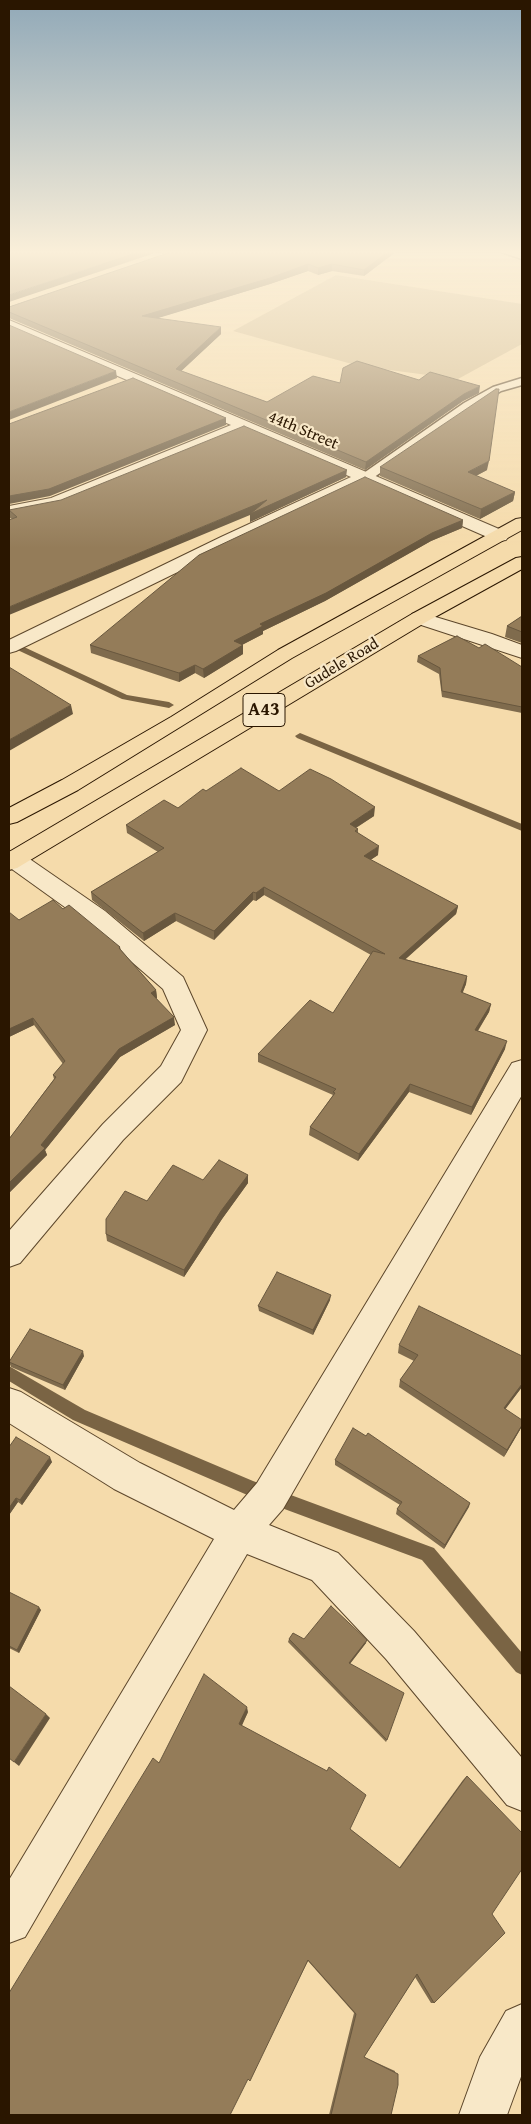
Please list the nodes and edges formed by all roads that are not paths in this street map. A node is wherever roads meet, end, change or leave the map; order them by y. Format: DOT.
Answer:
graph roads {
  1 [pos="70,350"];
  2 [pos="135,378"];
  3 [pos="522,381"];
  4 [pos="116,385"];
  5 [pos="245,426"];
  6 [pos="365,477"];
  7 [pos="9,511"];
  8 [pos="522,523"];
  9 [pos="500,536"];
  10 [pos="522,562"];
  11 [pos="418,618"];
  12 [pos="9,647"];
  13 [pos="522,652"];
  14 [pos="9,817"];
  15 [pos="11,860"];
  16 [pos="522,1071"];
  17 [pos="9,1252"];
  18 [pos="9,1404"];
  19 [pos="238,1532"];
  20 [pos="522,1790"];
  21 [pos="9,1921"];
  22 [pos="522,2027"];
  23 [pos="483,2115"];
  1 -- 2 [label="street, 44th Street"];
  2 -- 4 [label="street"];
  2 -- 5 [label="street, 44th Street"];
  3 -- 6 [label="lane"];
  5 -- 6 [label="street, 44th Street"];
  5 -- 7 [label="street"];
  6 -- 9 [label="street, 44th Street"];
  6 -- 12 [label="street"];
  8 -- 9 [label="highway, Gudele Road / A43"];
  9 -- 14 [label="highway, Gudele Road / A43"];
  10 -- 11 [label="highway, Gudele Road / A43"];
  11 -- 13 [label="street"];
  11 -- 15 [label="highway, Gudele Road / A43"];
  15 -- 17 [label="street"];
  16 -- 19 [label="street"];
  18 -- 19 [label="street"];
  19 -- 20 [label="street"];
  19 -- 21 [label="street"];
  22 -- 23 [label="street"];
}
